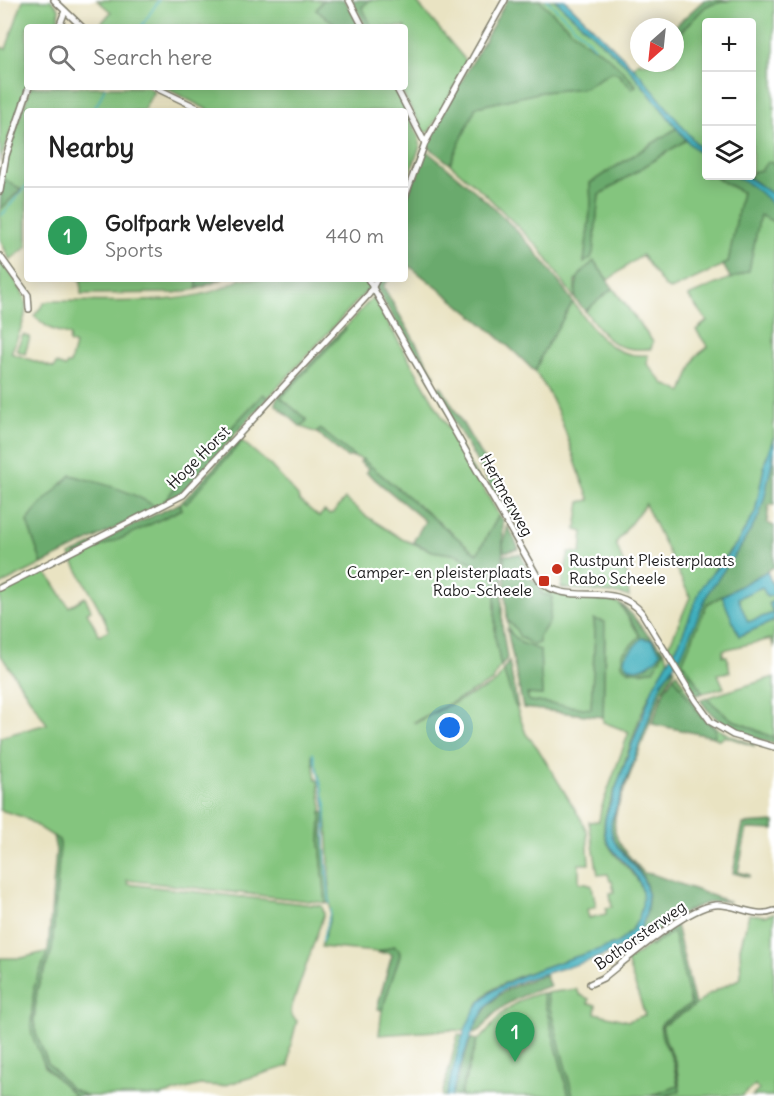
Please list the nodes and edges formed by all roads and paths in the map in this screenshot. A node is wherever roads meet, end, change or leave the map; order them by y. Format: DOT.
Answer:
graph roads {
  1 [pos="54,0"];
  2 [pos="348,0"];
  3 [pos="505,0"];
  4 [pos="65,11"];
  5 [pos="60,24"];
  6 [pos="79,24"];
  7 [pos="361,24"];
  8 [pos="28,90"];
  9 [pos="160,90"];
  10 [pos="398,90"];
  11 [pos="198,108"];
  12 [pos="407,108"];
  13 [pos="408,110"];
  14 [pos="425,143"];
  15 [pos="408,189"];
  16 [pos="0,190"];
  17 [pos="0,256"];
  18 [pos="370,282"];
  19 [pos="375,282"];
  20 [pos="373,288"];
  21 [pos="29,309"];
  22 [pos="0,588"];
  23 [pos="774,747"];
  24 [pos="774,911"];
  25 [pos="590,984"];
  1 -- 4 [label="street"];
  2 -- 7 [label="street"];
  3 -- 14 [label="street"];
  4 -- 5 [label="street"];
  4 -- 6 [label="street"];
  8 -- 16 [label="street"];
  9 -- 11 [label="street"];
  10 -- 12 [label="street"];
  13 -- 14 [label="street"];
  14 -- 15 [label="street"];
  17 -- 21 [label="street"];
  18 -- 20 [label="street, Hertmerweg"];
  19 -- 20 [label="street"];
  20 -- 22 [label="street, Hoge Horst"];
  20 -- 23 [label="street, Hertmerweg"];
  24 -- 25 [label="street, Bothorsterweg"];
}
